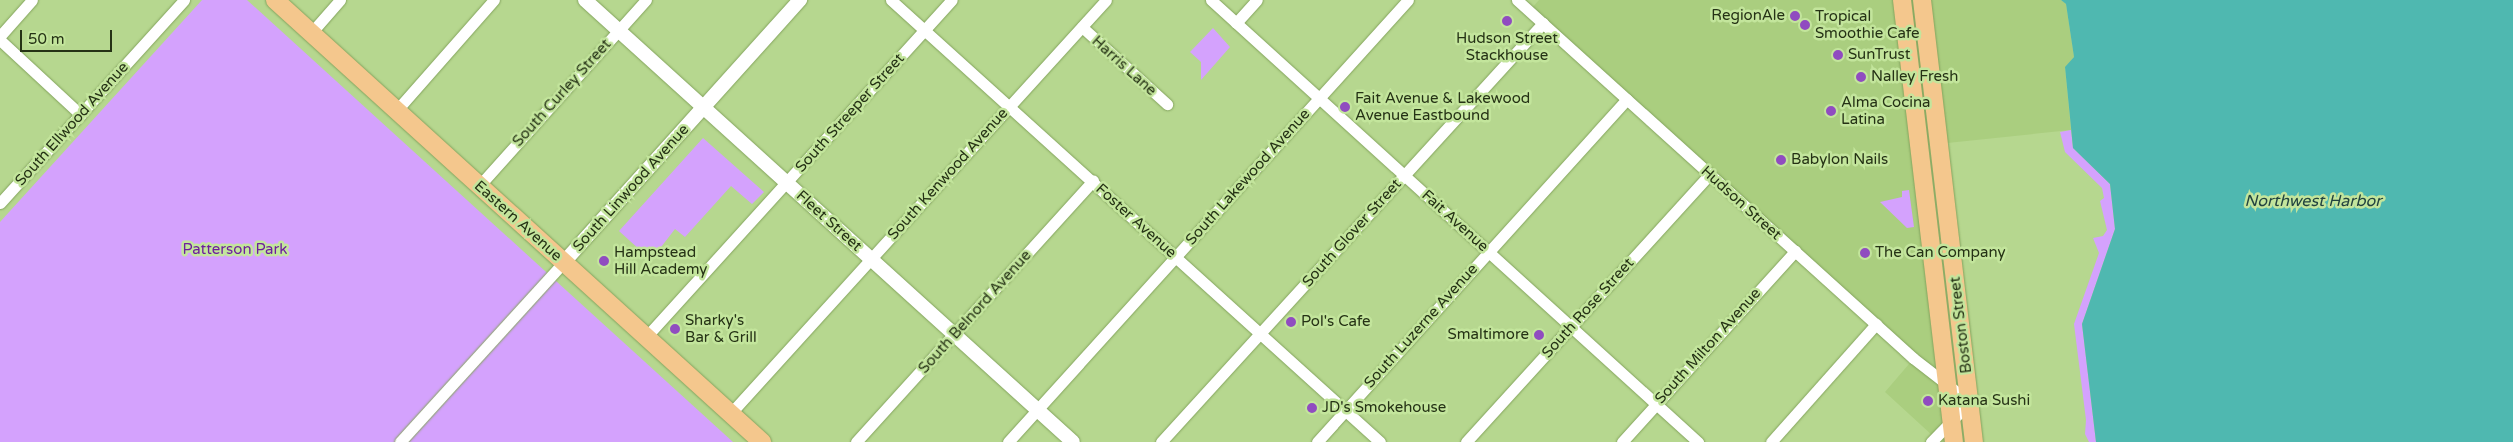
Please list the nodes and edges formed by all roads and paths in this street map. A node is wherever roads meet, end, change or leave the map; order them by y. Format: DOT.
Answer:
graph roads {
  1 [pos="32,0"];
  2 [pos="184,0"];
  3 [pos="274,0"];
  4 [pos="340,0"];
  5 [pos="494,0"];
  6 [pos="585,0"];
  7 [pos="646,0"];
  8 [pos="800,0"];
  9 [pos="891,0"];
  10 [pos="952,0"];
  11 [pos="1106,0"];
  12 [pos="1211,0"];
  13 [pos="1257,0"];
  14 [pos="1408,0"];
  15 [pos="1517,0"];
  16 [pos="1902,0"];
  17 [pos="1922,0"];
  18 [pos="1236,23"];
  19 [pos="1542,23"];
  20 [pos="1082,27"];
  21 [pos="618,30"];
  22 [pos="925,30"];
  23 [pos="311,33"];
  24 [pos="0,36"];
  25 [pos="0,40"];
  26 [pos="1319,98"];
  27 [pos="1625,101"];
  28 [pos="1167,104"];
  29 [pos="1009,107"];
  30 [pos="704,108"];
  31 [pos="396,111"];
  32 [pos="81,115"];
  33 [pos="1710,174"];
  34 [pos="1404,175"];
  35 [pos="1093,181"];
  36 [pos="787,183"];
  37 [pos="479,186"];
  38 [pos="0,204"];
  39 [pos="1794,251"];
  40 [pos="1488,252"];
  41 [pos="1176,257"];
  42 [pos="871,259"];
  43 [pos="564,262"];
  44 [pos="1876,324"];
  45 [pos="1571,326"];
  46 [pos="1261,334"];
  47 [pos="954,335"];
  48 [pos="646,337"];
  49 [pos="1947,386"];
  50 [pos="1970,402"];
  51 [pos="1656,404"];
  52 [pos="1037,410"];
  53 [pos="1345,410"];
  54 [pos="730,414"];
  55 [pos="1951,421"];
  56 [pos="400,442"];
  57 [pos="762,442"];
  58 [pos="856,442"];
  59 [pos="1008,442"];
  60 [pos="1073,442"];
  61 [pos="1160,442"];
  62 [pos="1316,442"];
  63 [pos="1380,442"];
  64 [pos="1466,442"];
  65 [pos="1622,442"];
  66 [pos="1698,442"];
  67 [pos="1771,442"];
  68 [pos="1931,442"];
  69 [pos="1954,442"];
  70 [pos="1974,442"];
  1 -- 24 [label="street"];
  2 -- 32 [label="street, South Ellwood Avenue"];
  3 -- 23 [label="main road, Eastern Avenue"];
  4 -- 23 [label="street"];
  5 -- 31 [label="street"];
  6 -- 21 [label="street, Fleet Street"];
  7 -- 21 [label="street, South Curley Street"];
  8 -- 30 [label="street, South Linwood Avenue"];
  9 -- 22 [label="street, Foster Avenue"];
  10 -- 22 [label="street, South Streeper Street"];
  11 -- 20 [label="street, South Kenwood Avenue"];
  12 -- 18 [label="street, Fait Avenue"];
  13 -- 18 [label="street"];
  14 -- 26 [label="street, South Lakewood Avenue"];
  15 -- 19 [label="street, Hudson Street"];
  16 -- 49 [label="main road, Boston Street"];
  17 -- 50 [label="main road, Boston Street"];
  18 -- 26 [label="street, Fait Avenue"];
  19 -- 27 [label="street, Hudson Street"];
  19 -- 34 [label="street, South Glover Street"];
  20 -- 28 [label="street, Harris Lane"];
  20 -- 29 [label="street, South Kenwood Avenue"];
  21 -- 30 [label="street, Fleet Street"];
  21 -- 37 [label="street, South Curley Street"];
  22 -- 29 [label="street, Foster Avenue"];
  22 -- 36 [label="street, South Streeper Street"];
  23 -- 31 [label="main road, Eastern Avenue"];
  25 -- 32 [label="street"];
  26 -- 34 [label="street, Fait Avenue"];
  26 -- 41 [label="street, South Lakewood Avenue"];
  27 -- 33 [label="street, Hudson Street"];
  27 -- 40 [label="street, South Luzerne Avenue"];
  29 -- 35 [label="street, Foster Avenue"];
  29 -- 42 [label="street, South Kenwood Avenue"];
  30 -- 36 [label="street, Fleet Street"];
  30 -- 43 [label="street, South Linwood Avenue"];
  31 -- 37 [label="main road, Eastern Avenue"];
  32 -- 38 [label="street, South Ellwood Avenue"];
  33 -- 39 [label="street, Hudson Street"];
  33 -- 45 [label="street, South Rose Street"];
  34 -- 40 [label="street, Fait Avenue"];
  34 -- 46 [label="street, South Glover Street"];
  35 -- 41 [label="street, Foster Avenue"];
  35 -- 47 [label="street, South Belnord Avenue"];
  36 -- 42 [label="street, Fleet Street"];
  36 -- 48 [label="street, South Streeper Street"];
  37 -- 43 [label="main road, Eastern Avenue"];
  39 -- 44 [label="street, Hudson Street"];
  39 -- 51 [label="street, South Milton Avenue"];
  40 -- 45 [label="street, Fait Avenue"];
  40 -- 53 [label="street, South Luzerne Avenue"];
  41 -- 46 [label="street, Foster Avenue"];
  41 -- 52 [label="street, South Lakewood Avenue"];
  42 -- 47 [label="street, Fleet Street"];
  42 -- 54 [label="street, South Kenwood Avenue"];
  43 -- 48 [label="main road, Eastern Avenue"];
  43 -- 56 [label="street, South Linwood Avenue"];
  44 -- 49 [label="street, Hudson Street"];
  44 -- 67 [label="street"];
  45 -- 51 [label="street, Fait Avenue"];
  45 -- 64 [label="street, South Rose Street"];
  46 -- 53 [label="street, Foster Avenue"];
  46 -- 61 [label="street, South Glover Street"];
  47 -- 52 [label="street, Fleet Street"];
  47 -- 58 [label="street, South Belnord Avenue"];
  48 -- 54 [label="main road, Eastern Avenue"];
  49 -- 50 [label="street, Hudson Street"];
  49 -- 55 [label="main road, Boston Street"];
  50 -- 55 [label="street"];
  50 -- 70 [label="main road, Boston Street"];
  51 -- 65 [label="street, South Milton Avenue"];
  51 -- 66 [label="street, Fait Avenue"];
  52 -- 59 [label="street, South Lakewood Avenue"];
  52 -- 60 [label="street, Fleet Street"];
  53 -- 62 [label="street, South Luzerne Avenue"];
  53 -- 63 [label="street, Foster Avenue"];
  54 -- 57 [label="main road, Eastern Avenue"];
  55 -- 68 [label="street"];
  55 -- 69 [label="main road, Boston Street"];
}
